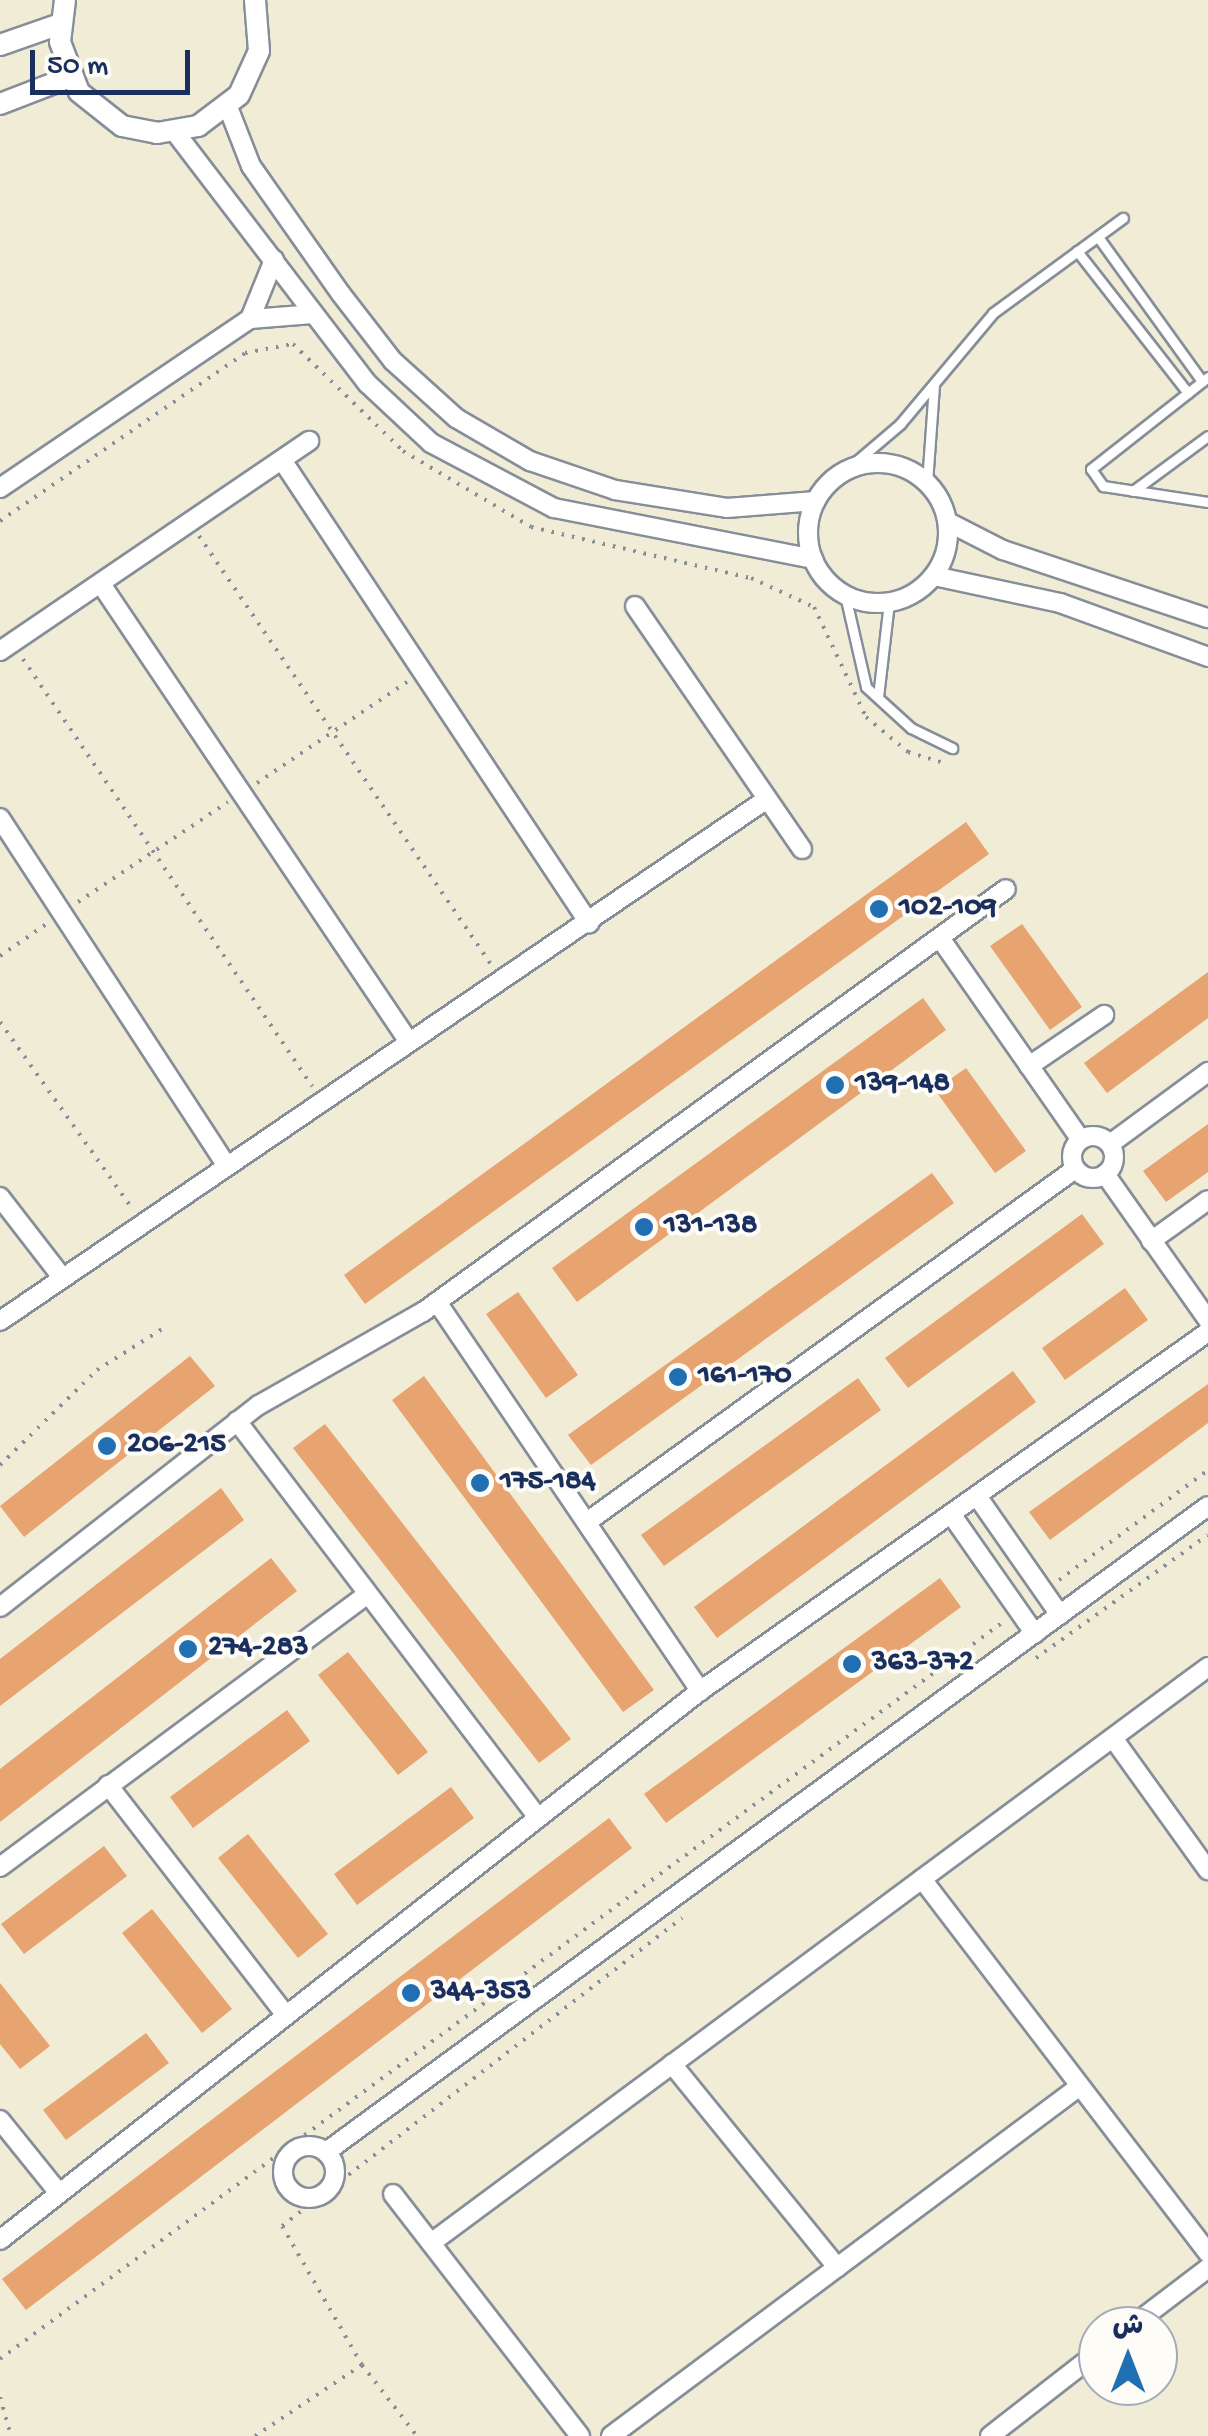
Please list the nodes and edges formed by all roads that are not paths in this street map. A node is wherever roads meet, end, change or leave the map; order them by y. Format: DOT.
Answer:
graph roads {
  1 [pos="65,0"];
  2 [pos="255,0"];
  3 [pos="60,24"];
  4 [pos="0,45"];
  5 [pos="70,77"];
  6 [pos="0,104"];
  7 [pos="228,107"];
  8 [pos="175,132"];
  9 [pos="1122,218"];
  10 [pos="1098,237"];
  11 [pos="1077,251"];
  12 [pos="274,260"];
  13 [pos="313,314"];
  14 [pos="250,320"];
  15 [pos="1205,379"];
  16 [pos="935,383"];
  17 [pos="1188,393"];
  18 [pos="1208,436"];
  19 [pos="308,441"];
  20 [pos="282,460"];
  21 [pos="839,476"];
  22 [pos="927,483"];
  23 [pos="0,488"];
  24 [pos="1133,491"];
  25 [pos="816,501"];
  26 [pos="1208,502"];
  27 [pos="948,522"];
  28 [pos="813,559"];
  29 [pos="934,576"];
  30 [pos="101,584"];
  31 [pos="845,595"];
  32 [pos="889,602"];
  33 [pos="635,606"];
  34 [pos="1208,618"];
  35 [pos="6,646"];
  36 [pos="1208,657"];
  37 [pos="878,697"];
  38 [pos="952,748"];
  39 [pos="767,799"];
  40 [pos="0,818"];
  41 [pos="802,849"];
  42 [pos="1006,890"];
  43 [pos="589,922"];
  44 [pos="940,938"];
  45 [pos="1104,1015"];
  46 [pos="409,1042"];
  47 [pos="1029,1066"];
  48 [pos="1208,1072"];
  49 [pos="1080,1139"];
  50 [pos="1110,1144"];
  51 [pos="225,1163"];
  52 [pos="1075,1169"];
  53 [pos="1105,1174"];
  54 [pos="0,1197"];
  55 [pos="1208,1200"];
  56 [pos="1151,1241"];
  57 [pos="61,1276"];
  58 [pos="437,1302"];
  59 [pos="1208,1320"];
  60 [pos="0,1321"];
  61 [pos="1208,1332"];
  62 [pos="237,1422"];
  63 [pos="977,1496"];
  64 [pos="1208,1506"];
  65 [pos="951,1514"];
  66 [pos="587,1522"];
  67 [pos="368,1594"];
  68 [pos="0,1607"];
  69 [pos="1060,1615"];
  70 [pos="1035,1634"];
  71 [pos="1208,1667"];
  72 [pos="700,1691"];
  73 [pos="1113,1738"];
  74 [pos="108,1785"];
  75 [pos="538,1816"];
  76 [pos="0,1867"];
  77 [pos="1208,1870"];
  78 [pos="922,1879"];
  79 [pos="286,2016"];
  80 [pos="672,2064"];
  81 [pos="1080,2086"];
  82 [pos="0,2120"];
  83 [pos="326,2152"];
  84 [pos="60,2194"];
  85 [pos="393,2194"];
  86 [pos="0,2240"];
  87 [pos="431,2243"];
  88 [pos="1208,2252"];
  89 [pos="837,2267"];
  90 [pos="1208,2268"];
  91 [pos="1158,2306"];
  92 [pos="1078,2368"];
  93 [pos="580,2436"];
  94 [pos="611,2436"];
  95 [pos="990,2436"];
  1 -- 3 [label="street"];
  2 -- 7 [label="street"];
  3 -- 4 [label="street"];
  3 -- 5 [label="street"];
  5 -- 6 [label="street"];
  5 -- 8 [label="street"];
  7 -- 8 [label="street"];
  7 -- 25 [label="street"];
  8 -- 12 [label="street"];
  9 -- 10 [label="lane"];
  10 -- 11 [label="lane"];
  10 -- 15 [label="lane"];
  11 -- 16 [label="lane"];
  11 -- 17 [label="lane"];
  12 -- 13 [label="street"];
  12 -- 14 [label="street"];
  13 -- 14 [label="street"];
  13 -- 28 [label="street"];
  14 -- 23 [label="street"];
  15 -- 17 [label="lane"];
  16 -- 21 [label="lane"];
  16 -- 22 [label="lane"];
  17 -- 24 [label="lane"];
  18 -- 24 [label="lane"];
  19 -- 20 [label="street"];
  20 -- 30 [label="street"];
  20 -- 43 [label="street"];
  21 -- 22 [label="street"];
  21 -- 25 [label="street"];
  22 -- 27 [label="street"];
  24 -- 26 [label="lane"];
  25 -- 28 [label="street"];
  27 -- 29 [label="street"];
  27 -- 34 [label="street"];
  28 -- 31 [label="street"];
  29 -- 32 [label="street"];
  29 -- 36 [label="street"];
  30 -- 35 [label="street"];
  30 -- 46 [label="street"];
  31 -- 32 [label="street"];
  31 -- 37 [label="lane"];
  32 -- 37 [label="lane"];
  33 -- 39 [label="street"];
  37 -- 38 [label="lane"];
  39 -- 41 [label="street"];
  39 -- 43 [label="street"];
  40 -- 51 [label="street"];
  42 -- 44 [label="street"];
  43 -- 46 [label="street"];
  44 -- 47 [label="street"];
  44 -- 58 [label="street"];
  45 -- 47 [label="street"];
  46 -- 51 [label="street"];
  47 -- 49 [label="street"];
  48 -- 50 [label="street"];
  49 -- 50 [label="street"];
  49 -- 52 [label="street"];
  50 -- 53 [label="street"];
  51 -- 57 [label="street"];
  52 -- 53 [label="street"];
  52 -- 66 [label="street"];
  53 -- 56 [label="street"];
  54 -- 57 [label="street"];
  55 -- 56 [label="street"];
  56 -- 59 [label="street"];
  57 -- 60 [label="street"];
  58 -- 62 [label="street"];
  58 -- 66 [label="street"];
  61 -- 63 [label="street"];
  62 -- 67 [label="street"];
  62 -- 68 [label="street"];
  63 -- 65 [label="street"];
  63 -- 69 [label="street"];
  64 -- 69 [label="street"];
  65 -- 70 [label="street"];
  65 -- 72 [label="street"];
  66 -- 72 [label="street"];
  67 -- 74 [label="street"];
  67 -- 75 [label="street"];
  69 -- 70 [label="street"];
  70 -- 83 [label="street"];
  71 -- 73 [label="street"];
  72 -- 75 [label="street"];
  73 -- 77 [label="street"];
  73 -- 78 [label="street"];
  74 -- 76 [label="street"];
  74 -- 79 [label="street"];
  75 -- 79 [label="street"];
  78 -- 80 [label="street"];
  78 -- 81 [label="street"];
  79 -- 84 [label="street"];
  80 -- 87 [label="street"];
  80 -- 89 [label="street"];
  81 -- 88 [label="street"];
  81 -- 89 [label="street"];
  82 -- 84 [label="street"];
  84 -- 86 [label="street"];
  85 -- 87 [label="street"];
  87 -- 93 [label="street"];
  89 -- 94 [label="street"];
  90 -- 91 [label="street"];
  92 -- 95 [label="street"];
}
